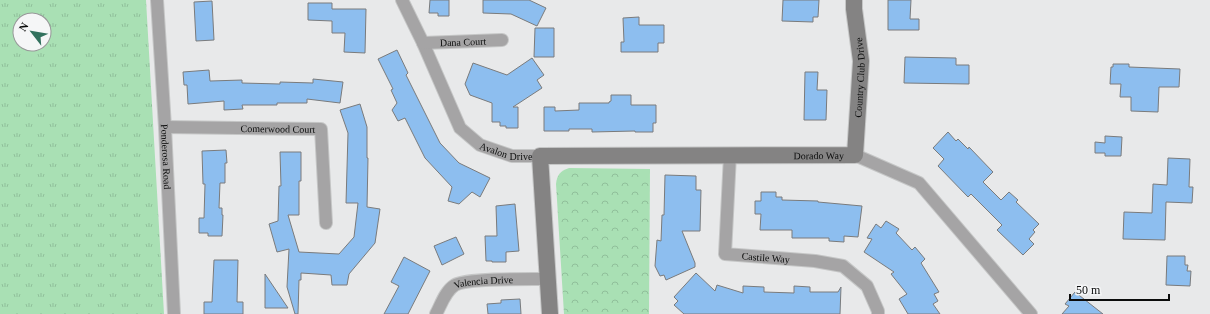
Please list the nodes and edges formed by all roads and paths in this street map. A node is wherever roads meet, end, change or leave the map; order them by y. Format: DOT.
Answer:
graph roads {
  1 [pos="157,0"];
  2 [pos="402,0"];
  3 [pos="854,0"];
  4 [pos="502,40"];
  5 [pos="423,43"];
  6 [pos="165,127"];
  7 [pos="730,155"];
  8 [pos="855,155"];
  9 [pos="540,156"];
  10 [pos="326,223"];
  11 [pos="548,279"];
  12 [pos="174,314"];
  13 [pos="436,314"];
  14 [pos="550,314"];
  15 [pos="878,314"];
  16 [pos="1031,314"];
  1 -- 6 [label="street, Ponderosa Road"];
  2 -- 5 [label="street, Avalon Drive"];
  3 -- 8 [label="street, Country Club Drive"];
  4 -- 5 [label="street, Dana Court"];
  5 -- 9 [label="street, Avalon Drive"];
  6 -- 10 [label="street, Comerwood Court"];
  6 -- 12 [label="street, Ponderosa Road"];
  7 -- 8 [label="street, Dorado Way"];
  7 -- 9 [label="street, Dorado Way"];
  7 -- 15 [label="street, Castile Way"];
  8 -- 16 [label="street, Dorado Way"];
  9 -- 11 [label="street, Avalon Drive"];
  11 -- 13 [label="street, Valencia Drive"];
  11 -- 14 [label="street, Avalon Drive"];
}
